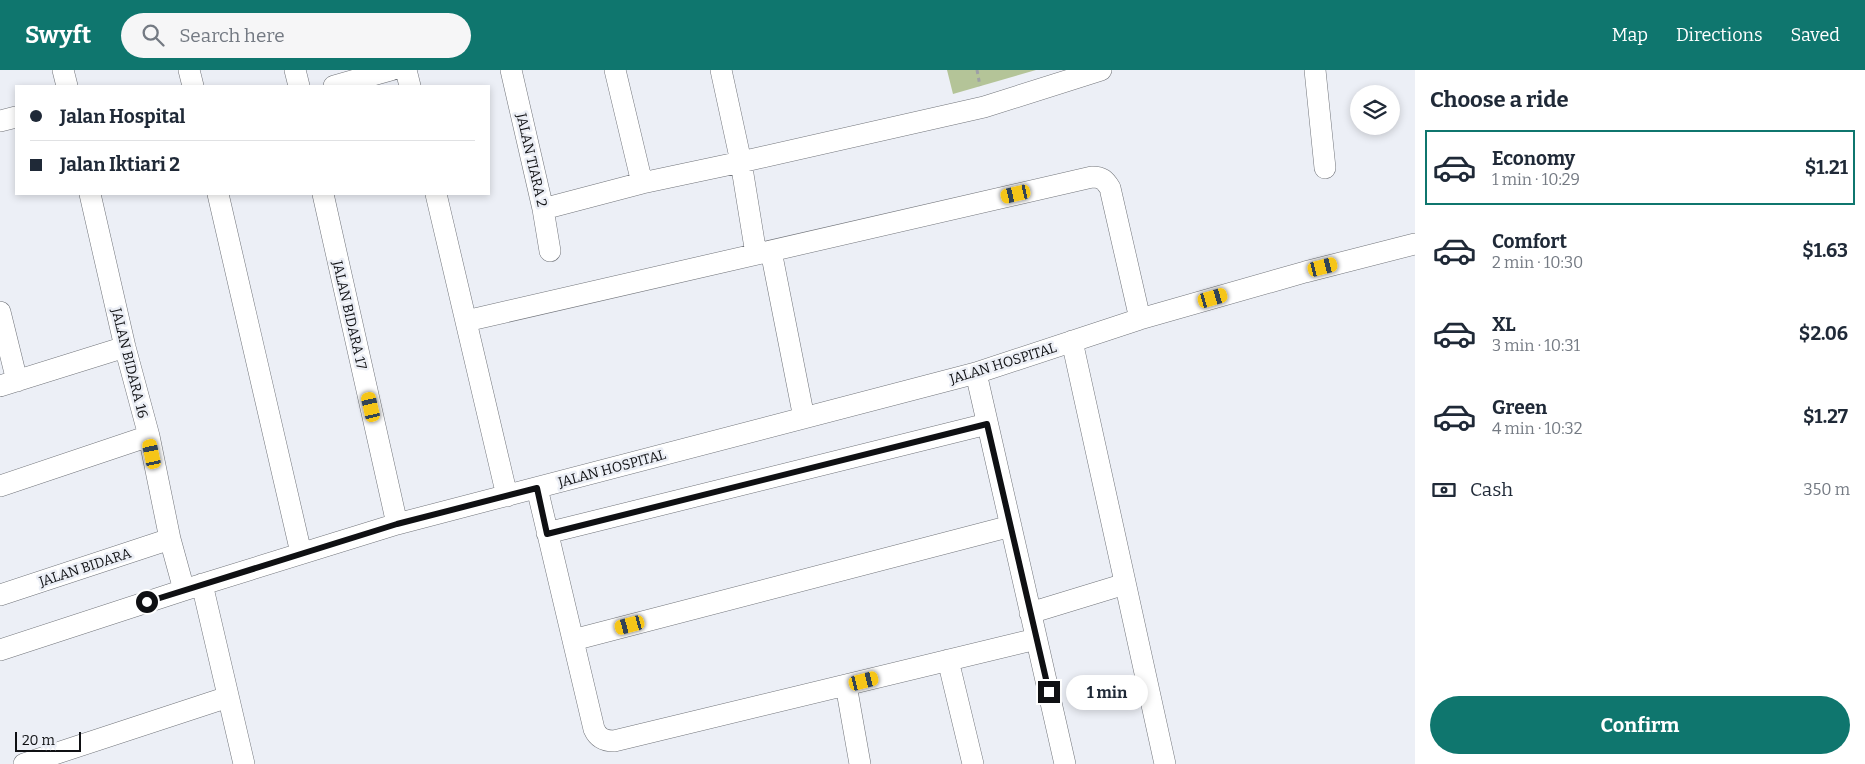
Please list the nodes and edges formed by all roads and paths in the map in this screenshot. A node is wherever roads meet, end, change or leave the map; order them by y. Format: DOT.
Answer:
graph roads {
  1 [pos="63,70"];
  2 [pos="189,70"];
  3 [pos="295,70"];
  4 [pos="391,70"];
  5 [pos="406,70"];
  6 [pos="511,70"];
  7 [pos="615,70"];
  8 [pos="721,70"];
  9 [pos="1101,70"];
  10 [pos="1315,70"];
  11 [pos="66,85"];
  12 [pos="193,85"];
  13 [pos="299,85"];
  14 [pos="338,85"];
  15 [pos="410,85"];
  16 [pos="15,117"];
  17 [pos="0,121"];
  18 [pos="741,162"];
  19 [pos="1325,168"];
  20 [pos="642,183"];
  21 [pos="90,195"];
  22 [pos="218,195"];
  23 [pos="323,195"];
  24 [pos="436,195"];
  25 [pos="543,209"];
  26 [pos="1415,244"];
  27 [pos="550,251"];
  28 [pos="763,252"];
  29 [pos="0,312"];
  30 [pos="1140,319"];
  31 [pos="466,321"];
  32 [pos="1072,341"];
  33 [pos="125,347"];
  34 [pos="976,372"];
  35 [pos="9,383"];
  36 [pos="804,418"];
  37 [pos="987,424"];
  38 [pos="149,436"];
  39 [pos="0,486"];
  40 [pos="537,488"];
  41 [pos="507,496"];
  42 [pos="397,524"];
  43 [pos="1011,526"];
  44 [pos="547,534"];
  45 [pos="170,539"];
  46 [pos="301,553"];
  47 [pos="1125,584"];
  48 [pos="193,587"];
  49 [pos="0,595"];
  50 [pos="1030,613"];
  51 [pos="1036,639"];
  52 [pos="573,640"];
  53 [pos="0,650"];
  54 [pos="948,660"];
  55 [pos="846,685"];
  56 [pos="228,697"];
  57 [pos="24,764"];
  58 [pos="244,764"];
  59 [pos="860,764"];
  60 [pos="973,764"];
  61 [pos="1065,764"];
  62 [pos="1165,764"];
  1 -- 11 [label="street"];
  2 -- 12 [label="street"];
  3 -- 13 [label="street"];
  4 -- 14 [label="street"];
  5 -- 15 [label="street"];
  6 -- 25 [label="street, JALAN TIARA 2"];
  7 -- 20 [label="street"];
  8 -- 18 [label="street"];
  9 -- 18 [label="street"];
  10 -- 19 [label="street"];
  16 -- 17 [label="street"];
  18 -- 20 [label="street"];
  18 -- 28 [label="street"];
  20 -- 25 [label="street"];
  21 -- 33 [label="street, JALAN BIDARA 16"];
  22 -- 46 [label="street"];
  23 -- 42 [label="street, JALAN BIDARA 17"];
  24 -- 31 [label="street"];
  25 -- 27 [label="street, JALAN TIARA 2"];
  26 -- 30 [label="street, JALAN HOSPITAL"];
  28 -- 30 [label="street"];
  28 -- 31 [label="street"];
  28 -- 36 [label="street"];
  29 -- 35 [label="street"];
  30 -- 32 [label="street, JALAN HOSPITAL"];
  31 -- 41 [label="street"];
  32 -- 34 [label="street, JALAN HOSPITAL"];
  32 -- 47 [label="street"];
  33 -- 35 [label="street"];
  33 -- 38 [label="street, JALAN BIDARA 16"];
  34 -- 36 [label="street, JALAN HOSPITAL"];
  34 -- 37 [label="street"];
  36 -- 40 [label="street, JALAN HOSPITAL"];
  37 -- 43 [label="street"];
  37 -- 44 [label="street"];
  38 -- 39 [label="street"];
  38 -- 45 [label="street, JALAN BIDARA 16"];
  40 -- 41 [label="street, JALAN HOSPITAL"];
  40 -- 44 [label="street"];
  41 -- 42 [label="street, JALAN HOSPITAL"];
  42 -- 46 [label="street, JALAN HOSPITAL"];
  43 -- 50 [label="street"];
  43 -- 52 [label="street"];
  44 -- 52 [label="street"];
  45 -- 48 [label="street, JALAN BIDARA 16"];
  45 -- 49 [label="street, JALAN BIDARA"];
  46 -- 48 [label="street, JALAN HOSPITAL"];
  47 -- 50 [label="street"];
  47 -- 62 [label="street"];
  48 -- 53 [label="street, JALAN HOSPITAL"];
  48 -- 56 [label="street, JALAN BIDARA 16"];
  50 -- 51 [label="street"];
  51 -- 54 [label="street"];
  51 -- 61 [label="street"];
  52 -- 55 [label="street"];
  54 -- 55 [label="street"];
  54 -- 60 [label="street"];
  55 -- 59 [label="street"];
  56 -- 57 [label="street"];
  56 -- 58 [label="street, JALAN BIDARA 16"];
}
